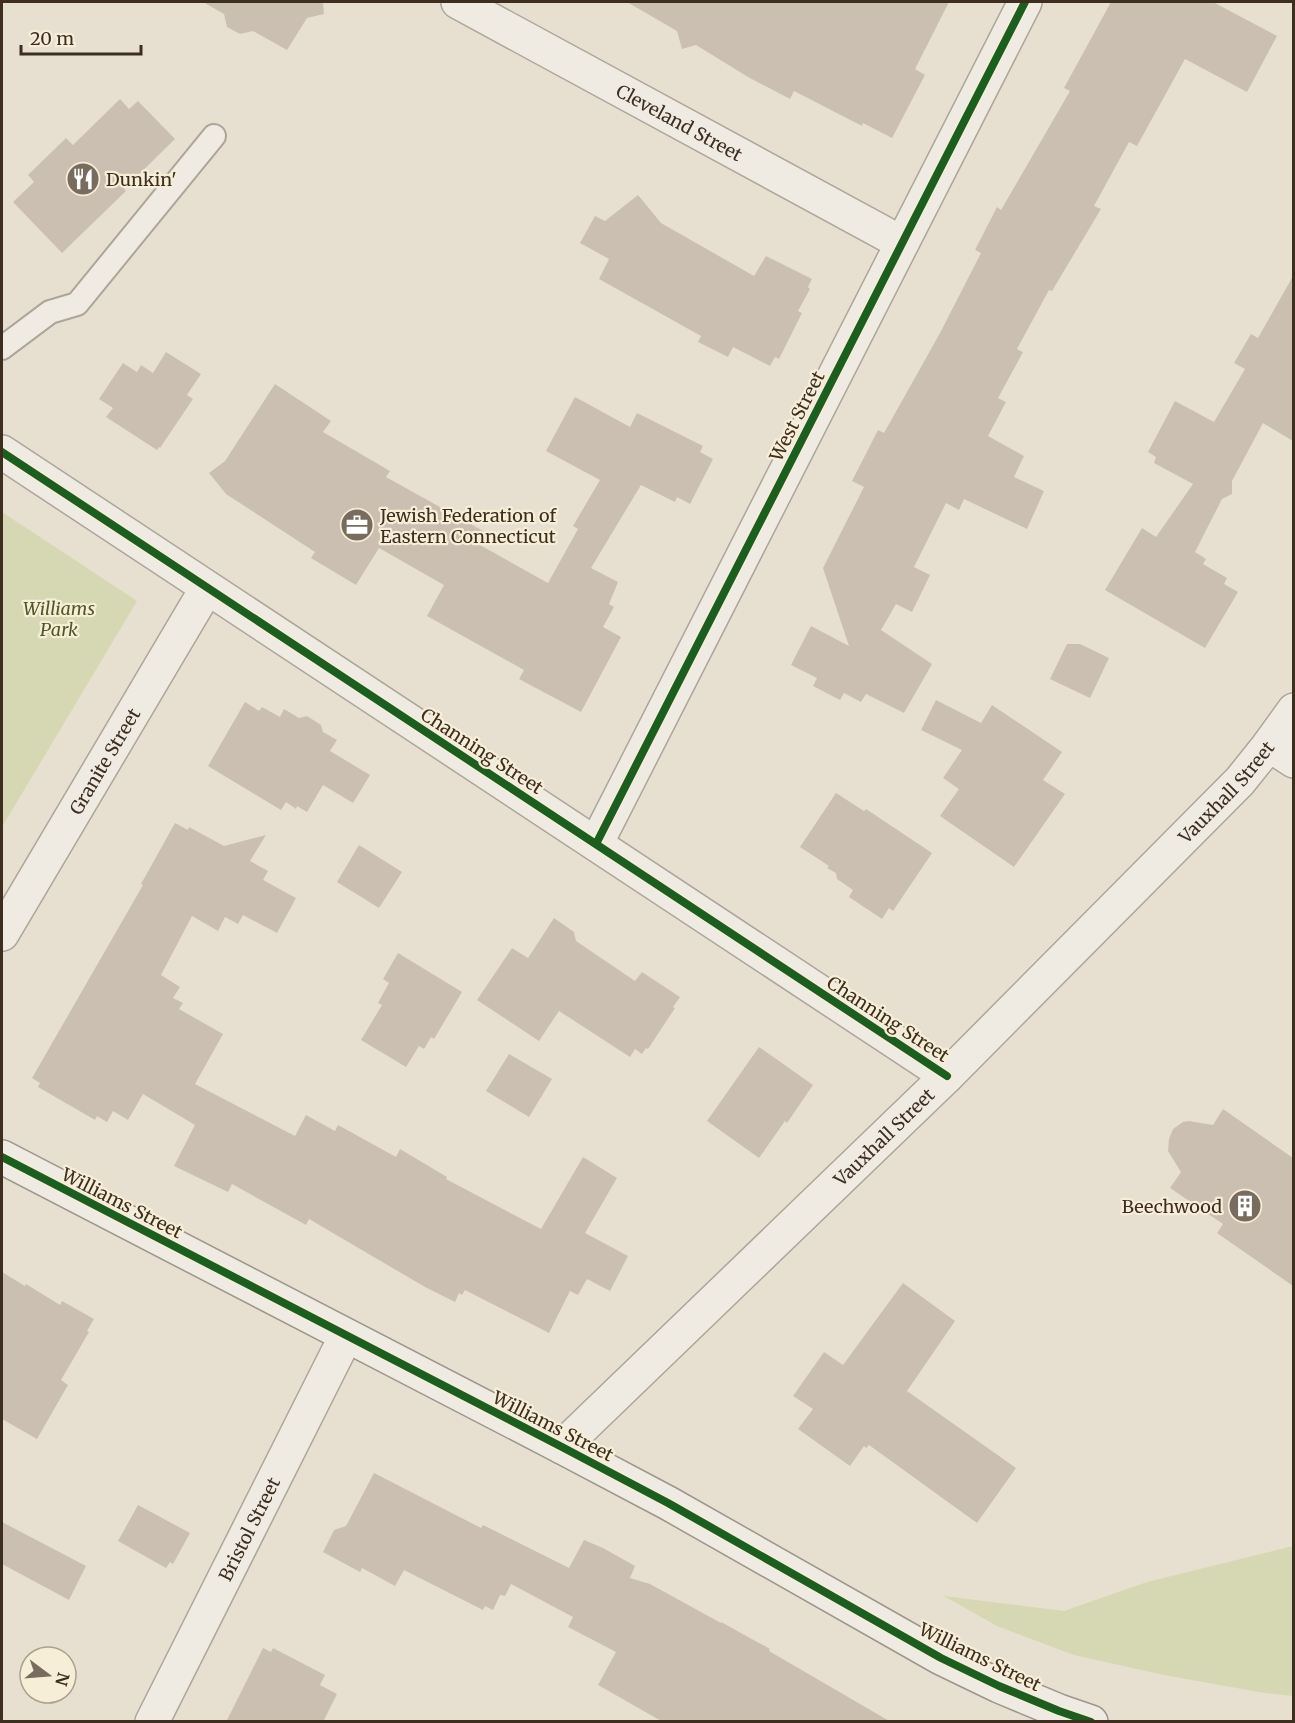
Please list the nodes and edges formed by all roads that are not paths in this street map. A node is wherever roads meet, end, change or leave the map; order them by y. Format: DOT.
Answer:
graph roads {
  1 [pos="458,2"];
  2 [pos="1024,2"];
  3 [pos="214,136"];
  4 [pos="902,243"];
  5 [pos="2,348"];
  6 [pos="2,452"];
  7 [pos="207,588"];
  8 [pos="1293,710"];
  9 [pos="1281,753"];
  10 [pos="596,844"];
  11 [pos="2,934"];
  12 [pos="947,1076"];
  13 [pos="2,1157"];
  14 [pos="346,1336"];
  15 [pos="562,1447"];
  16 [pos="152,1722"];
  17 [pos="1091,1722"];
  1 -- 4 [label="street, Cleveland Street"];
  2 -- 4 [label="street, West Street"];
  3 -- 5 [label="lane"];
  4 -- 10 [label="street, West Street"];
  6 -- 7 [label="street, Channing Street"];
  7 -- 10 [label="street, Channing Street"];
  7 -- 11 [label="street, Granite Street"];
  8 -- 9 [label="street, Vauxhall Street"];
  9 -- 12 [label="street, Vauxhall Street"];
  10 -- 12 [label="street, Channing Street"];
  12 -- 15 [label="street, Vauxhall Street"];
  13 -- 14 [label="street, Williams Street"];
  14 -- 15 [label="street, Williams Street"];
  14 -- 16 [label="street, Bristol Street"];
  15 -- 17 [label="street, Williams Street"];
}
